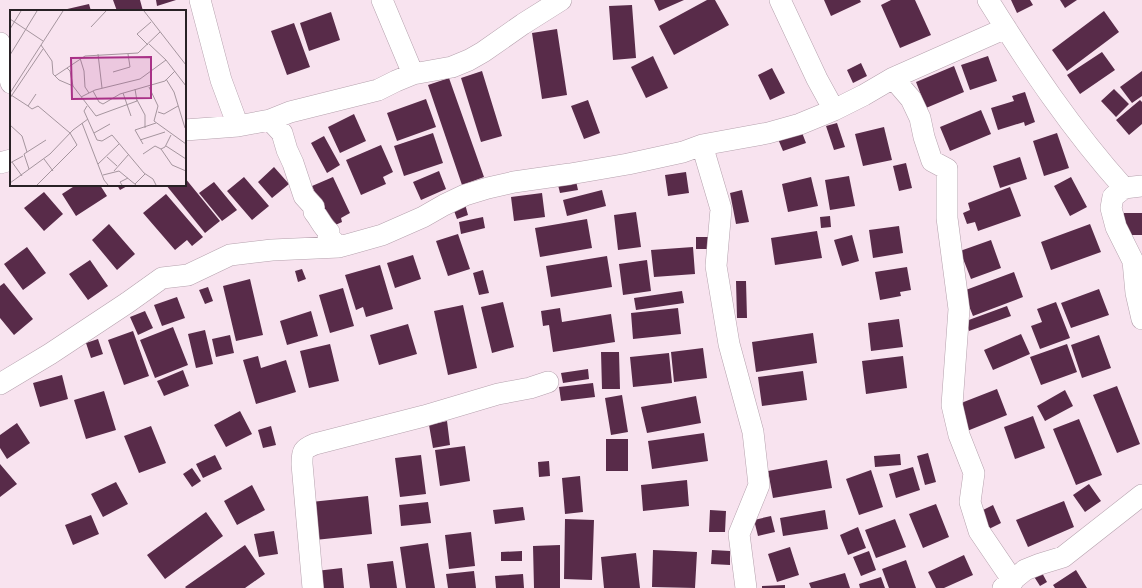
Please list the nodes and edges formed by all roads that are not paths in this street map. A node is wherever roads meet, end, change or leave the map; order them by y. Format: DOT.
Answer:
graph roads {
  1 [pos="200,0"];
  2 [pos="382,0"];
  3 [pos="561,0"];
  4 [pos="780,0"];
  5 [pos="988,0"];
  6 [pos="1006,28"];
  7 [pos="0,43"];
  8 [pos="413,74"];
  9 [pos="893,78"];
  10 [pos="10,79"];
  11 [pos="834,110"];
  12 [pos="270,120"];
  13 [pos="238,126"];
  14 [pos="186,130"];
  15 [pos="702,145"];
  16 [pos="10,160"];
  17 [pos="0,163"];
  18 [pos="1133,187"];
  19 [pos="339,247"];
  20 [pos="1142,319"];
  21 [pos="548,382"];
  22 [pos="0,384"];
  23 [pos="1142,495"];
  24 [pos="1008,584"];
  25 [pos="313,588"];
  26 [pos="746,588"];
  1 -- 13 [label="street"];
  2 -- 8 [label="street"];
  3 -- 8 [label="street"];
  4 -- 11 [label="street"];
  5 -- 6 [label="street"];
  6 -- 9 [label="street"];
  6 -- 18 [label="street"];
  7 -- 10 [label="street"];
  8 -- 12 [label="street"];
  9 -- 11 [label="street"];
  9 -- 24 [label="street"];
  11 -- 15 [label="street"];
  12 -- 13 [label="street"];
  12 -- 19 [label="street"];
  13 -- 14 [label="street"];
  15 -- 19 [label="street"];
  15 -- 26 [label="street"];
  16 -- 17 [label="street"];
  18 -- 20 [label="street"];
  19 -- 22 [label="street"];
  21 -- 25 [label="street"];
  23 -- 24 [label="street"];
}
